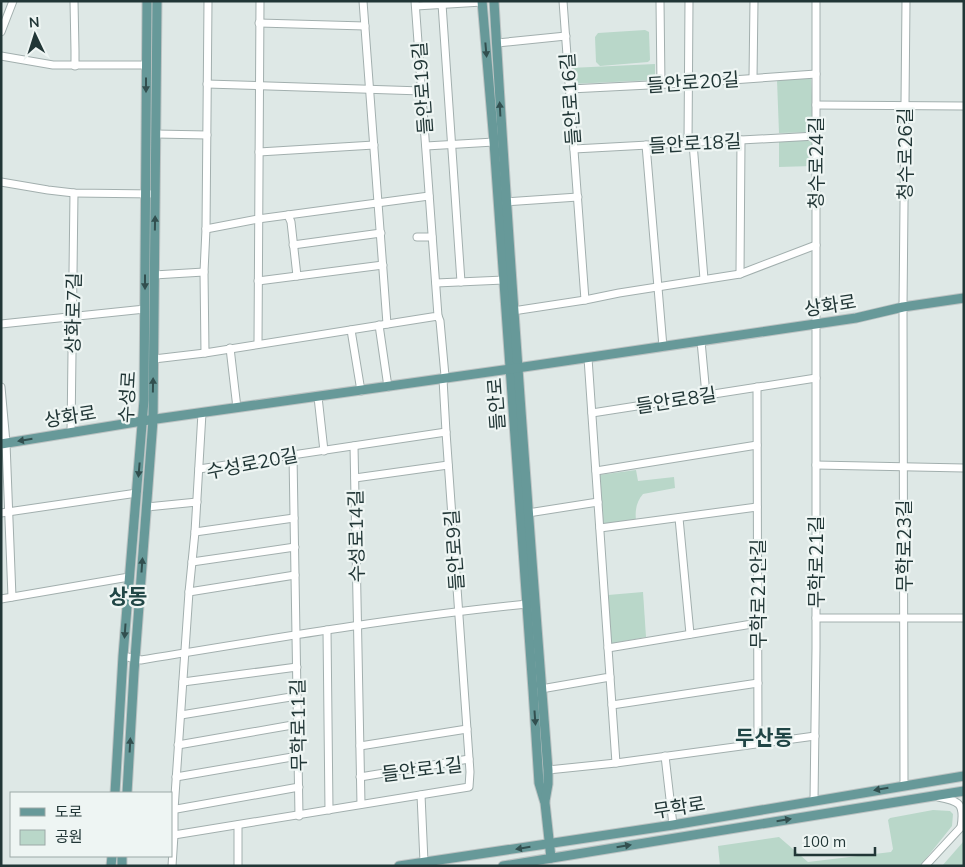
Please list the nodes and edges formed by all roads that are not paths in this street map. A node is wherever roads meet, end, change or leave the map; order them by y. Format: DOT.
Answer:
graph roads {
  1 [pos="13,1"];
  2 [pos="74,1"];
  3 [pos="147,1"];
  4 [pos="157,1"];
  5 [pos="208,1"];
  6 [pos="260,1"];
  7 [pos="363,1"];
  8 [pos="482,1"];
  9 [pos="494,1"];
  10 [pos="563,1"];
  11 [pos="660,1"];
  12 [pos="690,1"];
  13 [pos="754,1"];
  14 [pos="816,1"];
  15 [pos="906,1"];
  16 [pos="415,4"];
  17 [pos="442,4"];
  18 [pos="260,23"];
  19 [pos="365,26"];
  20 [pos="1,32"];
  21 [pos="566,36"];
  22 [pos="497,42"];
  23 [pos="1,56"];
  24 [pos="147,65"];
  25 [pos="75,66"];
  26 [pos="816,74"];
  27 [pos="753,78"];
  28 [pos="689,83"];
  29 [pos="207,84"];
  30 [pos="661,84"];
  31 [pos="259,86"];
  32 [pos="370,89"];
  33 [pos="570,89"];
  34 [pos="422,91"];
  35 [pos="816,105"];
  36 [pos="905,105"];
  37 [pos="964,106"];
  38 [pos="156,134"];
  39 [pos="207,135"];
  40 [pos="816,136"];
  41 [pos="741,140"];
  42 [pos="494,142"];
  43 [pos="691,143"];
  44 [pos="452,144"];
  45 [pos="374,145"];
  46 [pos="646,145"];
  47 [pos="426,146"];
  48 [pos="574,149"];
  49 [pos="259,152"];
  50 [pos="1,182"];
  51 [pos="74,193"];
  52 [pos="155,194"];
  53 [pos="146,195"];
  54 [pos="429,196"];
  55 [pos="578,197"];
  56 [pos="506,202"];
  57 [pos="378,203"];
  58 [pos="288,215"];
  59 [pos="258,219"];
  60 [pos="206,229"];
  61 [pos="381,234"];
  62 [pos="417,237"];
  63 [pos="432,237"];
  64 [pos="293,245"];
  65 [pos="816,245"];
  66 [pos="383,265"];
  67 [pos="204,272"];
  68 [pos="154,274"];
  69 [pos="740,274"];
  70 [pos="297,276"];
  71 [pos="704,279"];
  72 [pos="504,280"];
  73 [pos="258,281"];
  74 [pos="461,282"];
  75 [pos="436,283"];
  76 [pos="658,286"];
  77 [pos="964,298"];
  78 [pos="585,300"];
  79 [pos="903,307"];
  80 [pos="145,309"];
  81 [pos="513,311"];
  82 [pos="73,316"];
  83 [pos="438,316"];
  84 [pos="1,324"];
  85 [pos="387,324"];
  86 [pos="816,324"];
  87 [pos="379,325"];
  88 [pos="351,330"];
  89 [pos="701,341"];
  90 [pos="258,344"];
  91 [pos="663,347"];
  92 [pos="230,348"];
  93 [pos="205,352"];
  94 [pos="588,358"];
  95 [pos="154,359"];
  96 [pos="514,369"];
  97 [pos="816,378"];
  98 [pos="443,379"];
  99 [pos="1,387"];
  100 [pos="388,387"];
  101 [pos="757,387"];
  102 [pos="361,391"];
  103 [pos="706,395"];
  104 [pos="318,397"];
  105 [pos="237,408"];
  106 [pos="202,413"];
  107 [pos="592,413"];
  108 [pos="153,420"];
  109 [pos="142,421"];
  110 [pos="446,432"];
  111 [pos="71,433"];
  112 [pos="3,443"];
  113 [pos="757,445"];
  114 [pos="354,446"];
  115 [pos="324,451"];
  116 [pos="293,455"];
  117 [pos="448,465"];
  118 [pos="816,465"];
  119 [pos="904,468"];
  120 [pos="964,468"];
  121 [pos="199,469"];
  122 [pos="596,471"];
  123 [pos="355,478"];
  124 [pos="137,493"];
  125 [pos="197,502"];
  126 [pos="598,502"];
  127 [pos="146,507"];
  128 [pos="757,507"];
  129 [pos="5,512"];
  130 [pos="528,513"];
  131 [pos="294,518"];
  132 [pos="680,518"];
  133 [pos="600,528"];
  134 [pos="195,532"];
  135 [pos="295,546"];
  136 [pos="192,562"];
  137 [pos="295,575"];
  138 [pos="129,577"];
  139 [pos="189,592"];
  140 [pos="12,597"];
  141 [pos="1,599"];
  142 [pos="527,604"];
  143 [pos="458,611"];
  144 [pos="816,618"];
  145 [pos="904,618"];
  146 [pos="964,618"];
  147 [pos="758,623"];
  148 [pos="358,626"];
  149 [pos="327,630"];
  150 [pos="296,634"];
  151 [pos="690,634"];
  152 [pos="608,648"];
  153 [pos="185,653"];
  154 [pos="123,656"];
  155 [pos="135,659"];
  156 [pos="297,668"];
  157 [pos="610,677"];
  158 [pos="183,682"];
  159 [pos="758,682"];
  160 [pos="541,689"];
  161 [pos="297,696"];
  162 [pos="612,704"];
  163 [pos="181,714"];
  164 [pos="298,724"];
  165 [pos="467,729"];
  166 [pos="815,736"];
  167 [pos="758,743"];
  168 [pos="178,745"];
  169 [pos="360,746"];
  170 [pos="298,756"];
  171 [pos="665,756"];
  172 [pos="469,759"];
  173 [pos="616,763"];
  174 [pos="548,770"];
  175 [pos="176,776"];
  176 [pos="964,776"];
  177 [pos="360,777"];
  178 [pos="904,785"];
  179 [pos="299,787"];
  180 [pos="115,792"];
  181 [pos="127,792"];
  182 [pos="964,792"];
  183 [pos="421,795"];
  184 [pos="930,796"];
  185 [pos="814,801"];
  186 [pos="545,803"];
  187 [pos="361,804"];
  188 [pos="173,810"];
  189 [pos="329,810"];
  190 [pos="299,816"];
  191 [pos="238,825"];
  192 [pos="673,825"];
  193 [pos="963,825"];
  194 [pos="174,835"];
  195 [pos="549,843"];
  196 [pos="551,858"];
  197 [pos="424,862"];
  198 [pos="172,866"];
  199 [pos="238,866"];
  200 [pos="400,866"];
  201 [pos="503,866"];
  202 [pos="925,866"];
  1 -- 20 [label="street"];
  2 -- 25 [label="street"];
  3 -- 24 [label="main road, 수성로"];
  4 -- 38 [label="main road, 수성로"];
  5 -- 29 [label="street"];
  6 -- 18 [label="street"];
  7 -- 19 [label="street"];
  8 -- 17 [label="street, 들안로19길"];
  8 -- 42 [label="main road, 들안로, one-way"];
  9 -- 22 [label="main road, 들안로"];
  10 -- 21 [label="street, 들안로16길"];
  11 -- 30 [label="street"];
  12 -- 28 [label="street"];
  13 -- 27 [label="street"];
  14 -- 26 [label="street, 청수로24길"];
  15 -- 36 [label="street, 청수로26길"];
  16 -- 17 [label="street, 들안로19길"];
  16 -- 34 [label="street, 들안로19길"];
  17 -- 44 [label="street"];
  18 -- 19 [label="street"];
  18 -- 31 [label="street"];
  19 -- 32 [label="street"];
  21 -- 22 [label="street"];
  21 -- 33 [label="street, 들안로16길"];
  56 -- 22 [label="main road, 들안로, one-way"];
  23 -- 25 [label="street"];
  24 -- 25 [label="street"];
  24 -- 53 [label="main road, 수성로, one-way"];
  26 -- 27 [label="street, 들안로20길"];
  26 -- 35 [label="street, 청수로24길"];
  27 -- 28 [label="street, 들안로20길"];
  28 -- 30 [label="street, 들안로20길"];
  28 -- 43 [label="street"];
  29 -- 31 [label="street"];
  29 -- 39 [label="street"];
  30 -- 33 [label="street, 들안로20길"];
  31 -- 32 [label="street"];
  31 -- 49 [label="street"];
  32 -- 34 [label="street"];
  32 -- 45 [label="street"];
  33 -- 48 [label="street, 들안로16길"];
  34 -- 47 [label="street, 들안로19길"];
  35 -- 36 [label="street"];
  35 -- 40 [label="street, 청수로24길"];
  36 -- 37 [label="street"];
  36 -- 79 [label="street, 청수로26길"];
  38 -- 39 [label="street"];
  38 -- 52 [label="main road, 수성로"];
  39 -- 60 [label="street"];
  40 -- 41 [label="street, 들안로18길"];
  40 -- 65 [label="street, 청수로24길"];
  41 -- 43 [label="street, 들안로18길"];
  41 -- 69 [label="street"];
  42 -- 44 [label="street"];
  42 -- 72 [label="main road, 들안로"];
  43 -- 46 [label="street, 들안로18길"];
  43 -- 71 [label="street"];
  44 -- 47 [label="street"];
  44 -- 74 [label="street"];
  45 -- 49 [label="street"];
  45 -- 57 [label="street"];
  46 -- 48 [label="street, 들안로18길"];
  46 -- 76 [label="street"];
  47 -- 54 [label="street, 들안로19길"];
  48 -- 55 [label="street, 들안로16길"];
  49 -- 59 [label="street"];
  50 -- 51 [label="street"];
  51 -- 53 [label="street"];
  51 -- 82 [label="street, 상화로7길"];
  52 -- 53 [label="street"];
  68 -- 52 [label="main road, 수성로, one-way"];
  53 -- 80 [label="main road, 수성로, one-way"];
  54 -- 57 [label="street"];
  54 -- 63 [label="street, 들안로19길"];
  55 -- 56 [label="street"];
  55 -- 78 [label="street, 들안로16길"];
  56 -- 81 [label="main road, 들안로"];
  57 -- 58 [label="street"];
  57 -- 61 [label="street"];
  58 -- 59 [label="street"];
  58 -- 64 [label="street"];
  59 -- 60 [label="street"];
  59 -- 73 [label="street"];
  60 -- 67 [label="street"];
  61 -- 64 [label="street"];
  61 -- 66 [label="street"];
  62 -- 63 [label="street"];
  63 -- 75 [label="street, 들안로19길"];
  64 -- 70 [label="street"];
  65 -- 69 [label="street"];
  65 -- 86 [label="street, 청수로24길"];
  66 -- 70 [label="street"];
  66 -- 85 [label="street"];
  67 -- 68 [label="street"];
  67 -- 93 [label="street"];
  68 -- 95 [label="main road, 수성로"];
  69 -- 71 [label="street"];
  70 -- 73 [label="street"];
  71 -- 76 [label="street"];
  72 -- 74 [label="street"];
  72 -- 96 [label="main road, 들안로"];
  73 -- 90 [label="street"];
  74 -- 75 [label="street"];
  75 -- 83 [label="street, 들안로19길"];
  76 -- 78 [label="street"];
  76 -- 91 [label="street"];
  77 -- 79 [label="main road, 상화로"];
  78 -- 81 [label="street"];
  79 -- 86 [label="main road, 상화로"];
  79 -- 119 [label="street, 무학로23길"];
  80 -- 82 [label="street"];
  80 -- 109 [label="main road, 수성로"];
  81 -- 96 [label="main road, 들안로"];
  82 -- 84 [label="street"];
  82 -- 111 [label="street, 상화로7길"];
  83 -- 85 [label="street, 수성로"];
  83 -- 98 [label="street"];
  85 -- 87 [label="street, 수성로"];
  86 -- 89 [label="main road, 상화로"];
  86 -- 97 [label="street, 무학로21길"];
  87 -- 88 [label="street, 수성로"];
  87 -- 100 [label="street"];
  88 -- 90 [label="street, 수성로"];
  88 -- 102 [label="street"];
  89 -- 91 [label="main road, 상화로"];
  89 -- 103 [label="street"];
  90 -- 92 [label="street, 수성로"];
  91 -- 94 [label="main road, 상화로"];
  92 -- 93 [label="street, 수성로"];
  92 -- 105 [label="street"];
  93 -- 95 [label="street, 수성로"];
  94 -- 96 [label="main road, 상화로"];
  94 -- 107 [label="street"];
  108 -- 95 [label="main road, 수성로, one-way"];
  96 -- 98 [label="main road, 상화로"];
  96 -- 130 [label="main road, 들안로"];
  96 -- 142 [label="main road, 들안로"];
  97 -- 101 [label="street, 들안로8길"];
  97 -- 118 [label="street, 무학로21길"];
  98 -- 100 [label="main road, 상화로"];
  98 -- 110 [label="street"];
  99 -- 112 [label="street"];
  100 -- 102 [label="main road, 상화로"];
  101 -- 103 [label="street, 들안로8길"];
  101 -- 113 [label="street, 무학로21안길"];
  102 -- 104 [label="main road, 상화로"];
  103 -- 107 [label="street, 들안로8길"];
  104 -- 105 [label="main road, 상화로"];
  104 -- 115 [label="street, 수성로20길"];
  105 -- 106 [label="main road, 상화로"];
  106 -- 108 [label="main road, 상화로"];
  106 -- 121 [label="street"];
  107 -- 122 [label="street"];
  108 -- 109 [label="main road, 상화로"];
  108 -- 127 [label="main road, 수성로"];
  109 -- 111 [label="main road, 상화로"];
  109 -- 124 [label="main road, 수성로, one-way"];
  110 -- 114 [label="street, 수성로20길"];
  110 -- 117 [label="street"];
  111 -- 112 [label="main road, 상화로, one-way"];
  112 -- 129 [label="street"];
  113 -- 122 [label="street"];
  113 -- 128 [label="street, 무학로21안길"];
  114 -- 115 [label="street, 수성로20길"];
  114 -- 123 [label="street, 수성로14길"];
  115 -- 116 [label="street, 수성로20길"];
  116 -- 121 [label="street, 수성로20길"];
  116 -- 131 [label="street"];
  117 -- 123 [label="street"];
  117 -- 143 [label="street, 들안로9길"];
  118 -- 119 [label="street"];
  118 -- 144 [label="street, 무학로21길"];
  119 -- 120 [label="street"];
  119 -- 145 [label="street, 무학로23길"];
  121 -- 125 [label="street, 수성로20길"];
  122 -- 126 [label="street"];
  123 -- 148 [label="street, 수성로14길"];
  124 -- 129 [label="street"];
  124 -- 138 [label="main road, 수성로"];
  125 -- 127 [label="street, 수성로20길"];
  125 -- 134 [label="street"];
  126 -- 130 [label="street"];
  126 -- 133 [label="street"];
  155 -- 127 [label="main road, 수성로, one-way"];
  128 -- 132 [label="street"];
  128 -- 147 [label="street, 무학로21안길"];
  129 -- 140 [label="street"];
  130 -- 160 [label="main road, 들안로"];
  131 -- 134 [label="street"];
  131 -- 135 [label="street"];
  132 -- 133 [label="street"];
  132 -- 151 [label="street"];
  133 -- 152 [label="street"];
  134 -- 136 [label="street"];
  135 -- 136 [label="street"];
  135 -- 137 [label="street"];
  136 -- 139 [label="street"];
  137 -- 139 [label="street"];
  137 -- 150 [label="street"];
  138 -- 140 [label="street"];
  138 -- 154 [label="main road, 수성로, one-way"];
  139 -- 153 [label="street"];
  140 -- 141 [label="street"];
  142 -- 143 [label="street"];
  142 -- 186 [label="main road, 들안로, one-way"];
  143 -- 148 [label="street"];
  143 -- 165 [label="street, 들안로9길"];
  144 -- 145 [label="street"];
  144 -- 166 [label="street, 무학로21길"];
  145 -- 146 [label="street"];
  145 -- 178 [label="street, 무학로23길"];
  147 -- 151 [label="street"];
  147 -- 159 [label="street, 무학로21안길"];
  148 -- 149 [label="street"];
  148 -- 169 [label="street"];
  149 -- 150 [label="street"];
  149 -- 189 [label="street, 무학로11길"];
  150 -- 153 [label="street"];
  150 -- 156 [label="street, 무학로11길"];
  151 -- 152 [label="street"];
  152 -- 157 [label="street"];
  153 -- 155 [label="street"];
  153 -- 158 [label="street"];
  154 -- 155 [label="street"];
  154 -- 180 [label="main road, 수성로"];
  181 -- 155 [label="main road, 수성로, one-way"];
  156 -- 158 [label="street"];
  156 -- 161 [label="street, 무학로11길"];
  157 -- 160 [label="street"];
  157 -- 162 [label="street"];
  158 -- 163 [label="street"];
  159 -- 162 [label="street"];
  159 -- 167 [label="street, 무학로21안길"];
  160 -- 174 [label="main road, 들안로"];
  161 -- 163 [label="street"];
  161 -- 164 [label="street, 무학로11길"];
  162 -- 173 [label="street"];
  163 -- 168 [label="street"];
  164 -- 168 [label="street"];
  164 -- 170 [label="street, 무학로11길"];
  165 -- 169 [label="street"];
  165 -- 172 [label="street, 들안로9길"];
  166 -- 167 [label="street"];
  166 -- 185 [label="street, 무학로21길"];
  167 -- 171 [label="street"];
  168 -- 175 [label="street"];
  169 -- 177 [label="street"];
  170 -- 175 [label="street"];
  170 -- 179 [label="street, 무학로11길"];
  171 -- 173 [label="street"];
  171 -- 192 [label="street"];
  172 -- 177 [label="street, 들안로1길"];
  172 -- 183 [label="street, 들안로1길"];
  173 -- 174 [label="street"];
  174 -- 186 [label="main road, 들안로"];
  175 -- 188 [label="street"];
  176 -- 178 [label="main road, 무학로"];
  177 -- 187 [label="street"];
  178 -- 185 [label="main road, 무학로, one-way"];
  179 -- 188 [label="street"];
  179 -- 190 [label="street, 무학로11길"];
  182 -- 184 [label="main road, 무학로"];
  183 -- 187 [label="street"];
  183 -- 197 [label="street"];
  184 -- 193 [label="street"];
  196 -- 184 [label="main road, 무학로, one-way"];
  185 -- 192 [label="main road, 무학로"];
  186 -- 195 [label="main road, 들안로"];
  187 -- 189 [label="street"];
  188 -- 194 [label="street"];
  189 -- 190 [label="street"];
  190 -- 191 [label="street"];
  191 -- 194 [label="street"];
  191 -- 199 [label="street"];
  192 -- 195 [label="main road, 무학로"];
  193 -- 202 [label="street"];
  194 -- 198 [label="street"];
  195 -- 196 [label="main road, 들안로"];
  195 -- 197 [label="main road, 무학로, one-way"];
  196 -- 201 [label="main road, 무학로"];
  197 -- 200 [label="main road, 무학로"];
}
